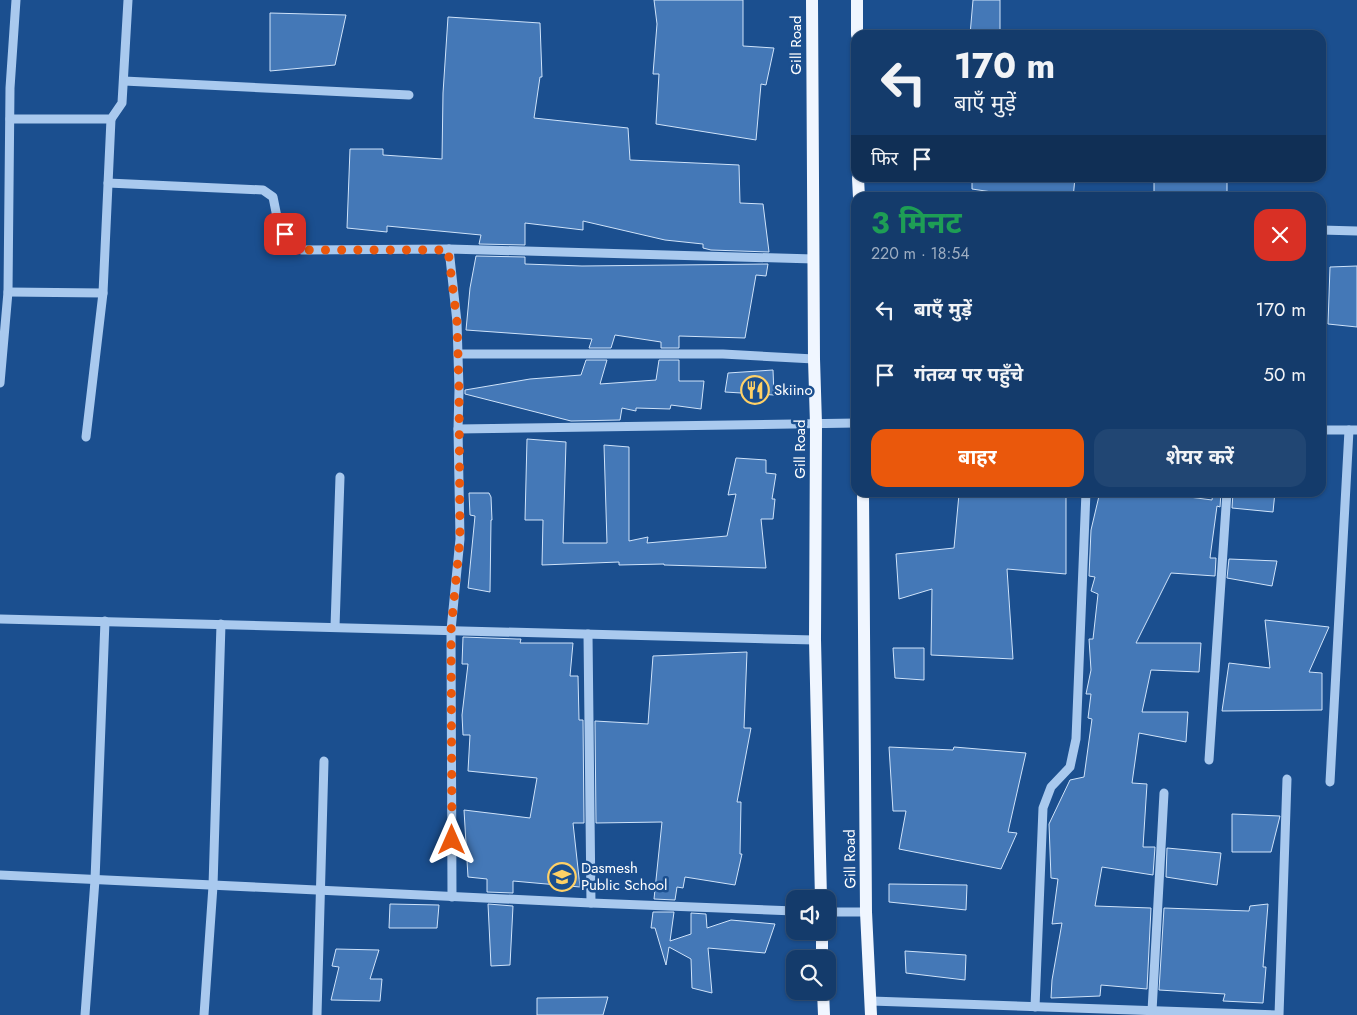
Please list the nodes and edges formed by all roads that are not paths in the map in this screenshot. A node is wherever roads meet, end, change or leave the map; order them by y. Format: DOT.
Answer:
graph roads {
  1 [pos="16,0"];
  2 [pos="128,0"];
  3 [pos="812,0"];
  4 [pos="857,0"];
  5 [pos="857,30"];
  6 [pos="124,81"];
  7 [pos="409,95"];
  8 [pos="111,118"];
  9 [pos="10,119"];
  10 [pos="108,183"];
  11 [pos="1326,230"];
  12 [pos="1357,231"];
  13 [pos="448,250"];
  14 [pos="814,259"];
  15 [pos="8,292"];
  16 [pos="103,293"];
  17 [pos="458,354"];
  18 [pos="814,359"];
  19 [pos="0,382"];
  20 [pos="851,423"];
  21 [pos="816,424"];
  22 [pos="458,429"];
  23 [pos="1326,430"];
  24 [pos="1353,430"];
  25 [pos="86,438"];
  26 [pos="340,477"];
  27 [pos="862,497"];
  28 [pos="1086,497"];
  29 [pos="1228,497"];
  30 [pos="0,618"];
  31 [pos="105,621"];
  32 [pos="221,624"];
  33 [pos="335,627"];
  34 [pos="451,630"];
  35 [pos="588,634"];
  36 [pos="816,640"];
  37 [pos="1209,760"];
  38 [pos="324,761"];
  39 [pos="1287,779"];
  40 [pos="1330,782"];
  41 [pos="1164,793"];
  42 [pos="0,876"];
  43 [pos="96,880"];
  44 [pos="214,886"];
  45 [pos="821,890"];
  46 [pos="320,891"];
  47 [pos="452,897"];
  48 [pos="591,903"];
  49 [pos="786,911"];
  50 [pos="836,912"];
  51 [pos="866,912"];
  52 [pos="823,1000"];
  53 [pos="871,1001"];
  54 [pos="1035,1007"];
  55 [pos="1152,1011"];
  56 [pos="85,1015"];
  57 [pos="204,1015"];
  58 [pos="317,1015"];
  59 [pos="824,1015"];
  60 [pos="872,1015"];
  61 [pos="1278,1015"];
  1 -- 9 [label="street"];
  2 -- 6 [label="street"];
  3 -- 14 [label="main road, Gill Road"];
  4 -- 5 [label="main road"];
  6 -- 7 [label="street"];
  6 -- 8 [label="street"];
  8 -- 9 [label="street"];
  8 -- 10 [label="street"];
  9 -- 15 [label="street"];
  10 -- 13 [label="street"];
  10 -- 16 [label="street"];
  11 -- 12 [label="street"];
  13 -- 14 [label="street"];
  13 -- 17 [label="street"];
  14 -- 18 [label="main road, Gill Road"];
  15 -- 16 [label="street"];
  15 -- 19 [label="street"];
  16 -- 25 [label="street"];
  17 -- 18 [label="street"];
  17 -- 22 [label="street"];
  18 -- 21 [label="main road, Gill Road"];
  20 -- 21 [label="street"];
  21 -- 22 [label="street"];
  21 -- 36 [label="main road, Gill Road"];
  22 -- 34 [label="street"];
  23 -- 24 [label="street"];
  24 -- 40 [label="street"];
  26 -- 33 [label="street"];
  27 -- 51 [label="main road, Gill Road"];
  28 -- 54 [label="street"];
  29 -- 37 [label="street"];
  30 -- 31 [label="street"];
  31 -- 32 [label="street"];
  31 -- 43 [label="street"];
  32 -- 33 [label="street"];
  32 -- 44 [label="street"];
  33 -- 34 [label="street"];
  34 -- 35 [label="street"];
  34 -- 47 [label="street"];
  35 -- 36 [label="street"];
  35 -- 48 [label="street"];
  36 -- 45 [label="main road, Gill Road"];
  38 -- 46 [label="street"];
  39 -- 61 [label="street"];
  41 -- 55 [label="street"];
  42 -- 43 [label="street"];
  43 -- 44 [label="street"];
  43 -- 56 [label="street"];
  44 -- 46 [label="street"];
  44 -- 57 [label="street"];
  46 -- 47 [label="street"];
  46 -- 58 [label="street"];
  47 -- 48 [label="street"];
  48 -- 49 [label="street"];
  50 -- 51 [label="street"];
  51 -- 53 [label="main road, Gill Road"];
  52 -- 59 [label="main road"];
  53 -- 54 [label="street"];
  53 -- 60 [label="main road, Gill Road"];
  54 -- 55 [label="street"];
  55 -- 61 [label="street"];
}
